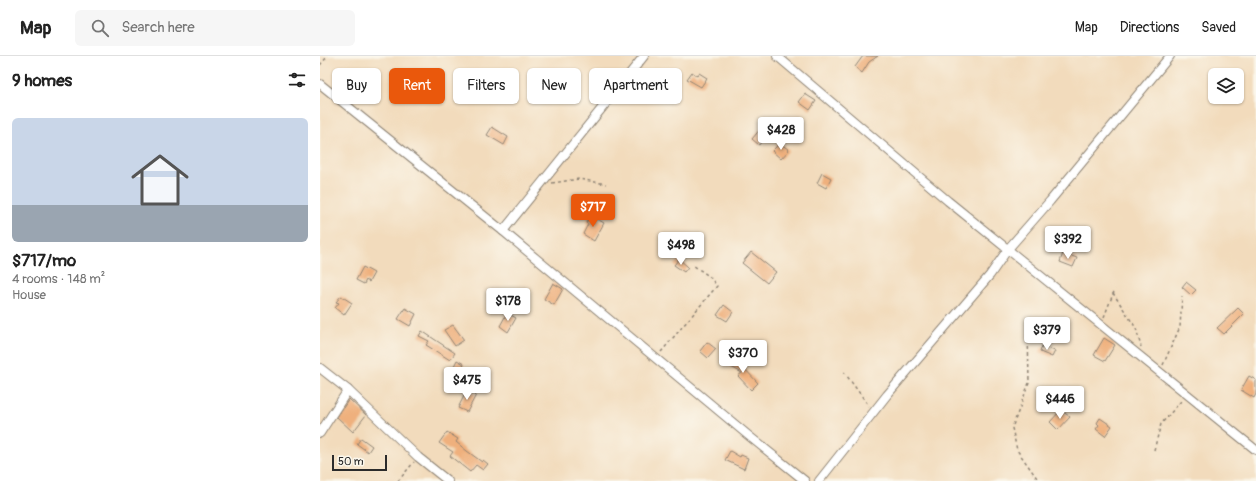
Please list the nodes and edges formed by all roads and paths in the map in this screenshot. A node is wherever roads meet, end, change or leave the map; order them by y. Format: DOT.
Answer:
graph roads {
  1 [pos="328,56"];
  2 [pos="644,56"];
  3 [pos="777,56"];
  4 [pos="1170,56"];
  5 [pos="320,65"];
  6 [pos="320,84"];
  7 [pos="606,184"];
  8 [pos="540,185"];
  9 [pos="503,231"];
  10 [pos="1008,249"];
  11 [pos="694,266"];
  12 [pos="1115,289"];
  13 [pos="1113,293"];
  14 [pos="1182,296"];
  15 [pos="1101,324"];
  16 [pos="1028,329"];
  17 [pos="655,358"];
  18 [pos="1144,358"];
  19 [pos="320,368"];
  20 [pos="844,372"];
  21 [pos="1160,372"];
  22 [pos="348,390"];
  23 [pos="1188,394"];
  24 [pos="873,412"];
  25 [pos="320,433"];
  26 [pos="1154,450"];
  27 [pos="1256,450"];
  28 [pos="418,457"];
  29 [pos="398,481"];
  30 [pos="448,481"];
  31 [pos="805,481"];
  32 [pos="818,481"];
  33 [pos="1039,481"];
  1 -- 5 [label="path"];
  2 -- 8 [label="street"];
  3 -- 10 [label="street"];
  4 -- 10 [label="street"];
  6 -- 9 [label="street"];
  7 -- 8 [label="path"];
  8 -- 9 [label="street"];
  9 -- 17 [label="street"];
  10 -- 15 [label="street"];
  10 -- 24 [label="street"];
  11 -- 17 [label="path"];
  12 -- 13 [label="path"];
  13 -- 15 [label="path"];
  13 -- 18 [label="path"];
  14 -- 21 [label="path"];
  15 -- 18 [label="street"];
  16 -- 33 [label="path"];
  17 -- 31 [label="street"];
  18 -- 21 [label="street"];
  19 -- 22 [label="street"];
  20 -- 24 [label="path"];
  21 -- 23 [label="street"];
  22 -- 25 [label="street"];
  22 -- 28 [label="street"];
  23 -- 26 [label="path"];
  23 -- 27 [label="street"];
  24 -- 32 [label="street"];
  28 -- 29 [label="path"];
  28 -- 30 [label="street"];
}
